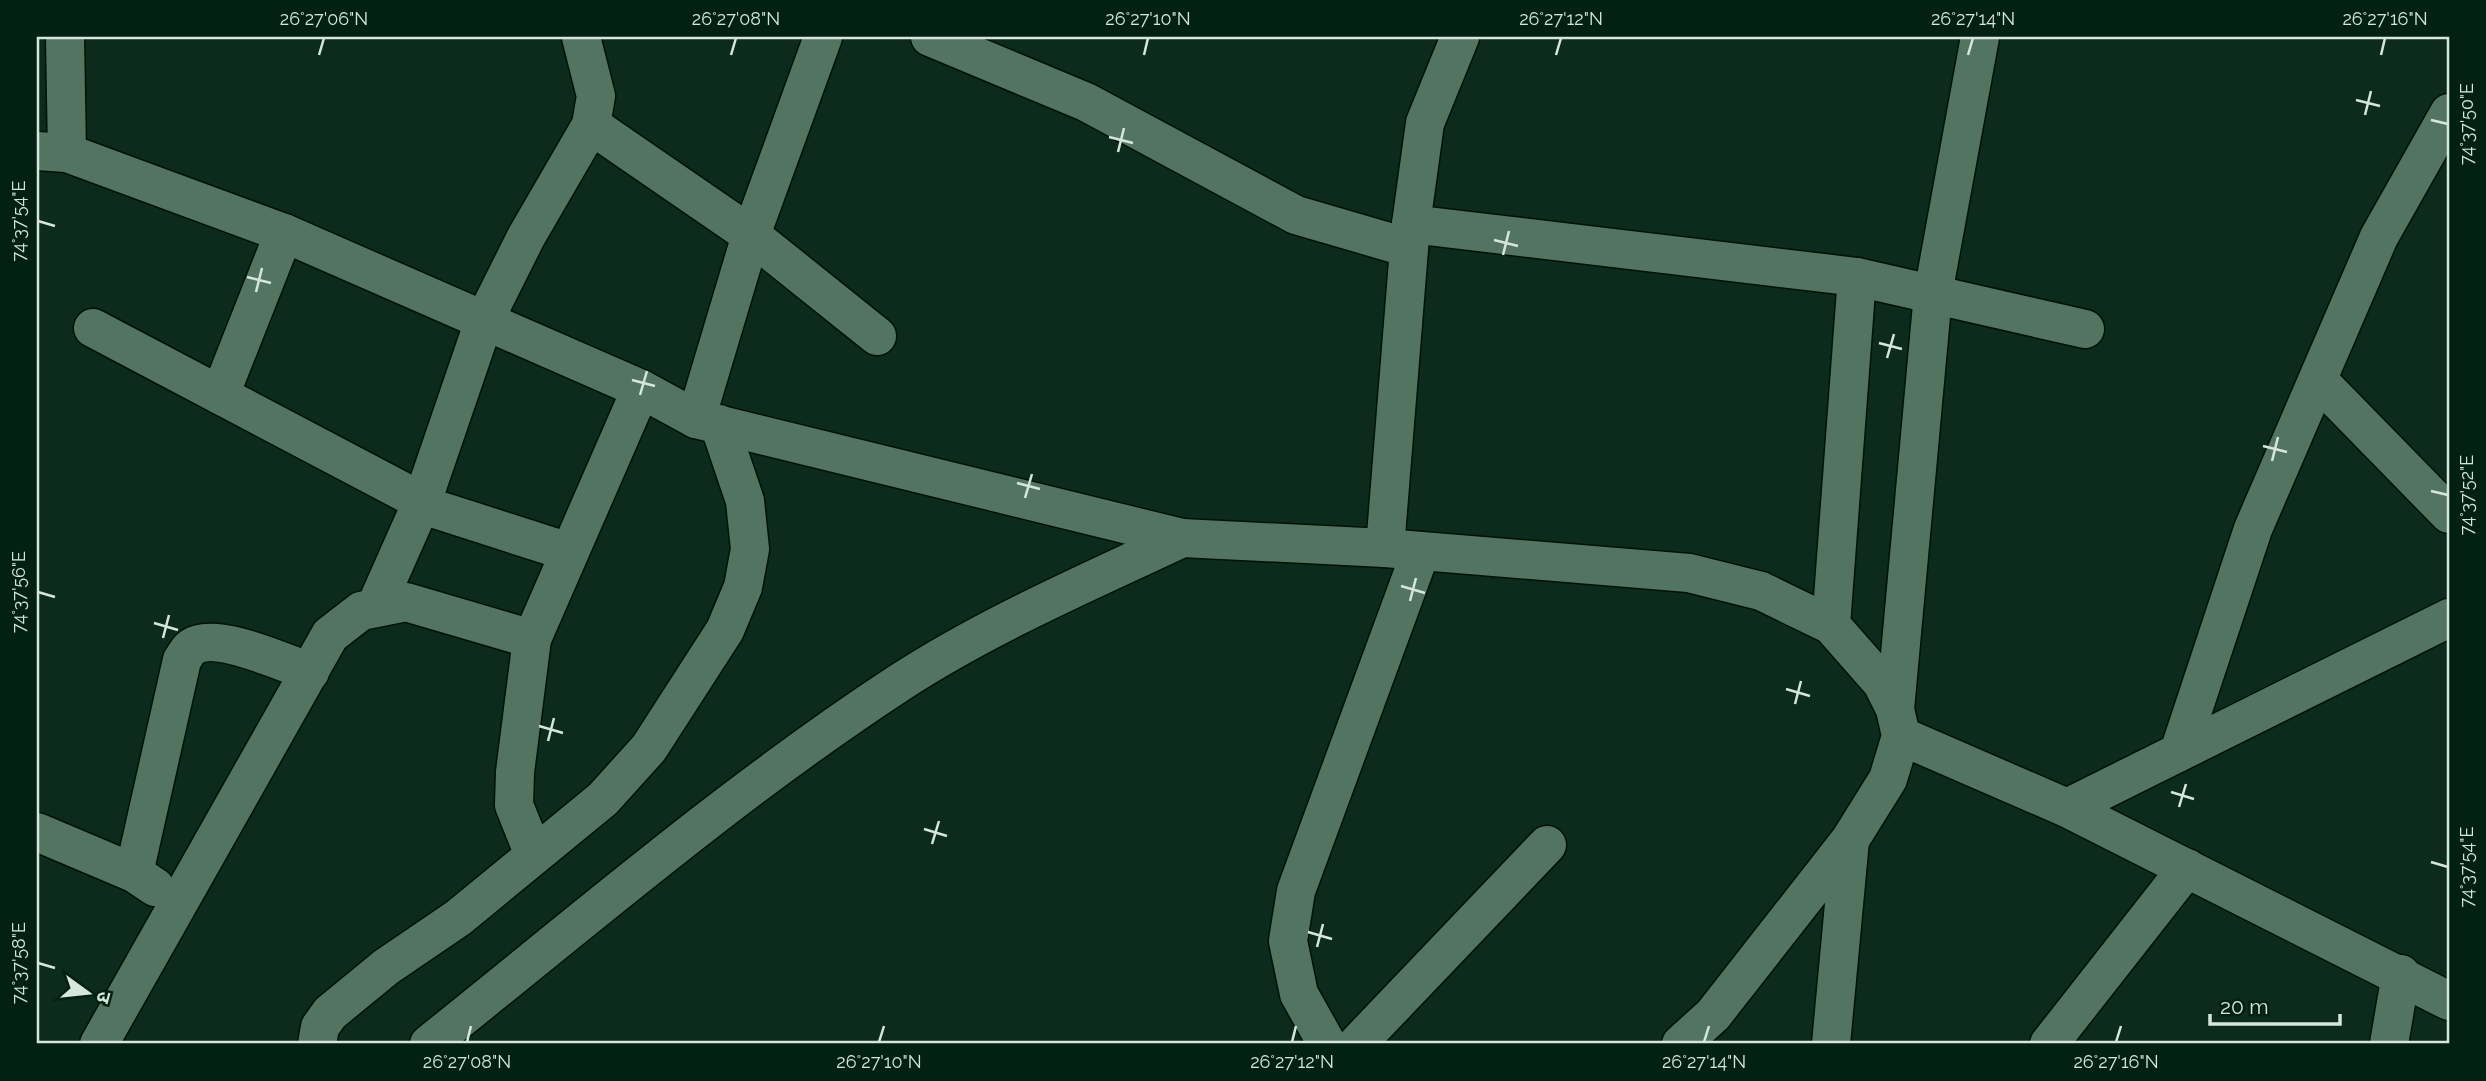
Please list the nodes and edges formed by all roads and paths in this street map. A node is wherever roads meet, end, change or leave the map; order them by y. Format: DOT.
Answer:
graph roads {
  1 [pos="65,37"];
  2 [pos="582,37"];
  3 [pos="823,37"];
  4 [pos="930,37"];
  5 [pos="1460,37"];
  6 [pos="1987,41"];
  7 [pos="2449,113"];
  8 [pos="591,125"];
  9 [pos="52,153"];
  10 [pos="284,233"];
  11 [pos="751,235"];
  12 [pos="1410,236"];
  13 [pos="1857,277"];
  14 [pos="1933,294"];
  15 [pos="484,321"];
  16 [pos="93,328"];
  17 [pos="2085,328"];
  18 [pos="877,336"];
  19 [pos="2318,380"];
  20 [pos="641,389"];
  21 [pos="219,395"];
  22 [pos="707,421"];
  23 [pos="422,502"];
  24 [pos="2449,514"];
  25 [pos="1182,538"];
  26 [pos="1403,549"];
  27 [pos="569,552"];
  28 [pos="375,608"];
  29 [pos="2449,618"];
  30 [pos="1831,625"];
  31 [pos="532,639"];
  32 [pos="310,671"];
  33 [pos="1898,723"];
  34 [pos="2179,752"];
  35 [pos="2067,808"];
  36 [pos="37,832"];
  37 [pos="1850,840"];
  38 [pos="1547,845"];
  39 [pos="534,855"];
  40 [pos="2187,869"];
  41 [pos="134,873"];
  42 [pos="179,902"];
  43 [pos="2401,974"];
  44 [pos="2449,1001"];
  45 [pos="1711,1030"];
  46 [pos="432,1043"];
  47 [pos="99,1044"];
  48 [pos="317,1044"];
  49 [pos="1327,1044"];
  50 [pos="1357,1044"];
  51 [pos="1681,1044"];
  52 [pos="1831,1044"];
  53 [pos="2049,1044"];
  54 [pos="2389,1044"];
  1 -- 9 [label="street"];
  2 -- 8 [label="street"];
  3 -- 11 [label="street"];
  4 -- 12 [label="street"];
  5 -- 12 [label="street"];
  6 -- 14 [label="street"];
  7 -- 19 [label="street"];
  8 -- 11 [label="street"];
  8 -- 15 [label="street"];
  9 -- 10 [label="street"];
  10 -- 15 [label="street"];
  10 -- 21 [label="street"];
  11 -- 18 [label="street"];
  11 -- 22 [label="street"];
  12 -- 13 [label="street"];
  12 -- 26 [label="street"];
  13 -- 14 [label="street"];
  13 -- 30 [label="street"];
  14 -- 17 [label="street"];
  14 -- 33 [label="street"];
  15 -- 20 [label="street"];
  15 -- 23 [label="street"];
  16 -- 21 [label="street"];
  19 -- 24 [label="street"];
  19 -- 34 [label="street"];
  20 -- 22 [label="street"];
  20 -- 27 [label="street"];
  21 -- 23 [label="street"];
  22 -- 25 [label="street"];
  22 -- 39 [label="street"];
  23 -- 27 [label="street"];
  23 -- 28 [label="street"];
  25 -- 26 [label="street"];
  25 -- 46 [label="street"];
  26 -- 30 [label="street"];
  26 -- 49 [label="street"];
  27 -- 31 [label="street"];
  28 -- 31 [label="street"];
  28 -- 32 [label="street"];
  29 -- 34 [label="street"];
  30 -- 33 [label="street"];
  31 -- 39 [label="street"];
  32 -- 41 [label="street"];
  32 -- 42 [label="street"];
  33 -- 35 [label="street"];
  33 -- 37 [label="street"];
  34 -- 35 [label="street"];
  35 -- 40 [label="street"];
  36 -- 41 [label="street"];
  37 -- 45 [label="street"];
  37 -- 52 [label="street"];
  38 -- 50 [label="street"];
  39 -- 48 [label="street"];
  40 -- 43 [label="street"];
  40 -- 53 [label="street"];
  41 -- 42 [label="street"];
  42 -- 47 [label="street"];
  43 -- 44 [label="street"];
  43 -- 54 [label="street"];
  45 -- 51 [label="street"];
}
